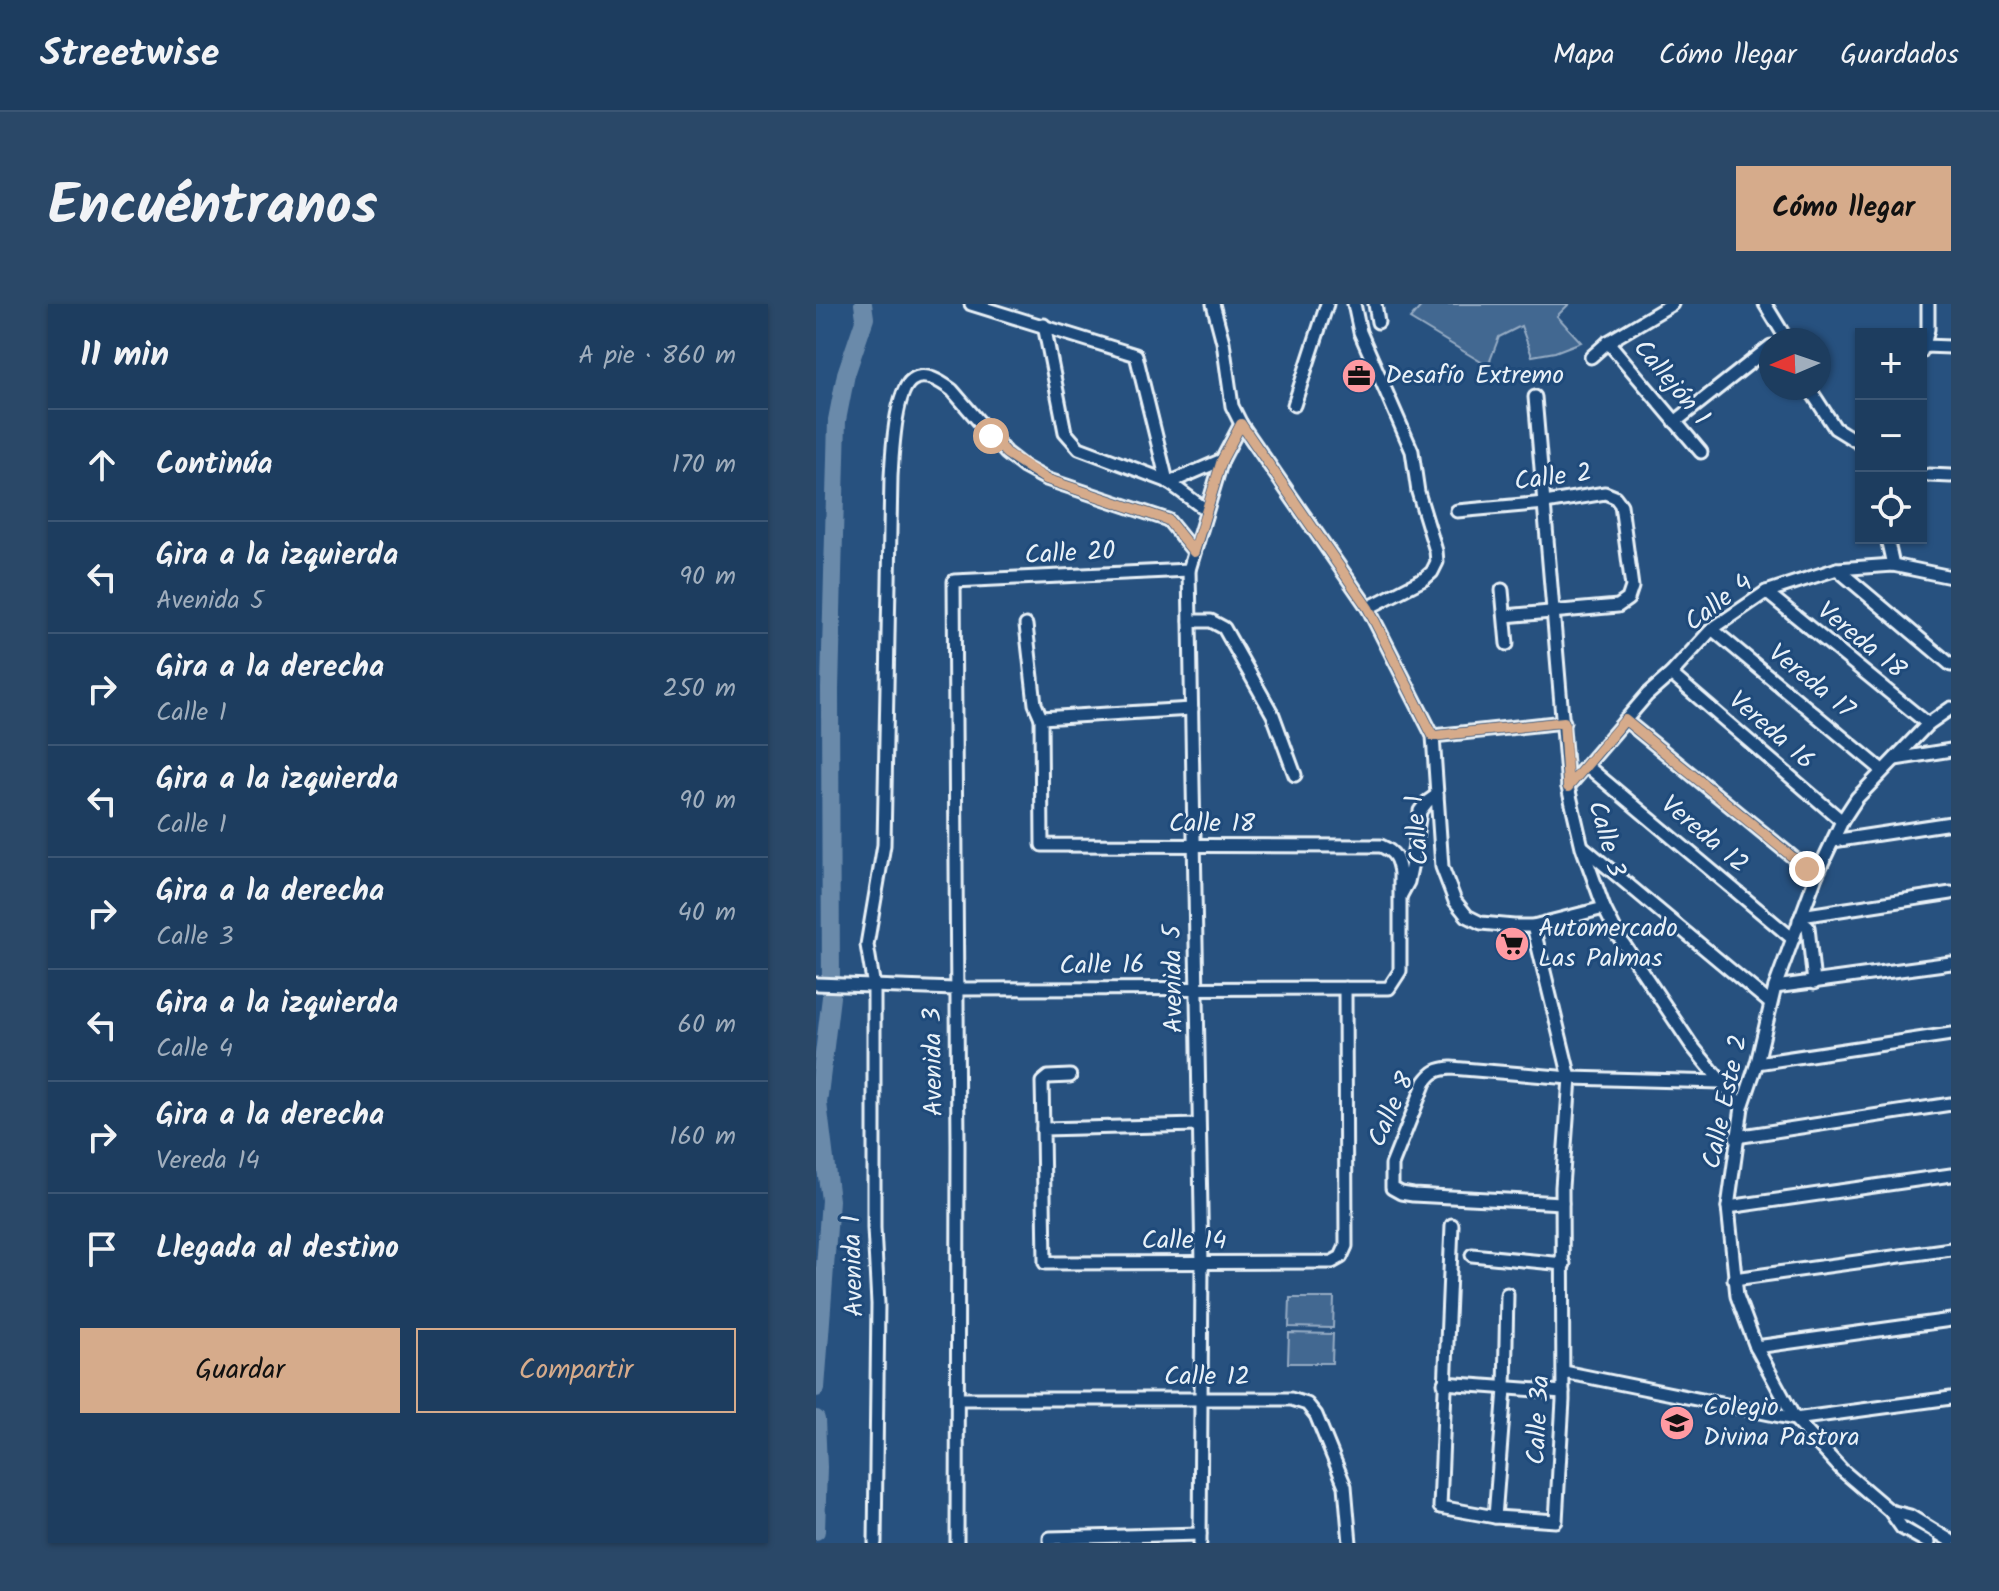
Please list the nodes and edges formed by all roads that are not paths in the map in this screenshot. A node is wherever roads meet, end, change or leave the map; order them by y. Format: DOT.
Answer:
graph roads {
  1 [pos="971,304"];
  2 [pos="1213,304"];
  3 [pos="1327,304"];
  4 [pos="1354,304"];
  5 [pos="1375,304"];
  6 [pos="1672,304"];
  7 [pos="1765,304"];
  8 [pos="1928,304"];
  9 [pos="1378,322"];
  10 [pos="1044,325"];
  11 [pos="1777,328"];
  12 [pos="1927,333"];
  13 [pos="1608,342"];
  14 [pos="1951,347"];
  15 [pos="1927,349"];
  16 [pos="1759,356"];
  17 [pos="1591,357"];
  18 [pos="1535,397"];
  19 [pos="1814,400"];
  20 [pos="1294,405"];
  21 [pos="1675,422"];
  22 [pos="1241,424"];
  23 [pos="1855,440"];
  24 [pos="1701,452"];
  25 [pos="1222,460"];
  26 [pos="1929,475"];
  27 [pos="1951,476"];
  28 [pos="1168,482"];
  29 [pos="1545,503"];
  30 [pos="1206,510"];
  31 [pos="1457,511"];
  32 [pos="1888,544"];
  33 [pos="1194,552"];
  34 [pos="1893,565"];
  35 [pos="1837,569"];
  36 [pos="1189,570"];
  37 [pos="1951,577"];
  38 [pos="954,581"];
  39 [pos="1502,590"];
  40 [pos="1766,592"];
  41 [pos="1368,608"];
  42 [pos="1554,612"];
  43 [pos="1505,616"];
  44 [pos="1190,621"];
  45 [pos="1026,625"];
  46 [pos="1712,629"];
  47 [pos="1507,644"];
  48 [pos="1951,665"];
  49 [pos="1671,674"];
  50 [pos="1951,708"];
  51 [pos="1192,709"];
  52 [pos="1041,718"];
  53 [pos="1625,720"];
  54 [pos="1564,722"];
  55 [pos="1928,724"];
  56 [pos="1433,736"];
  57 [pos="1951,750"];
  58 [pos="1894,759"];
  59 [pos="1587,766"];
  60 [pos="1882,770"];
  61 [pos="1295,775"];
  62 [pos="1568,787"];
  63 [pos="1437,795"];
  64 [pos="1842,821"];
  65 [pos="1951,823"];
  66 [pos="1833,841"];
  67 [pos="1194,847"];
  68 [pos="1582,847"];
  69 [pos="1816,876"];
  70 [pos="1951,893"];
  71 [pos="1399,899"];
  72 [pos="1604,908"];
  73 [pos="1800,918"];
  74 [pos="1533,926"];
  75 [pos="1793,939"];
  76 [pos="1951,963"];
  77 [pos="1814,983"];
  78 [pos="816,984"];
  79 [pos="867,986"];
  80 [pos="1197,987"];
  81 [pos="1775,987"];
  82 [pos="1345,988"];
  83 [pos="955,989"];
  84 [pos="1770,1003"];
  85 [pos="1951,1034"];
  86 [pos="1757,1063"];
  87 [pos="1070,1076"];
  88 [pos="1570,1078"];
  89 [pos="1721,1082"];
  90 [pos="1951,1104"];
  91 [pos="1742,1107"];
  92 [pos="1198,1125"];
  93 [pos="1043,1129"];
  94 [pos="1736,1137"];
  95 [pos="1951,1175"];
  96 [pos="1562,1203"];
  97 [pos="1728,1207"];
  98 [pos="1452,1225"];
  99 [pos="1951,1249"];
  100 [pos="1472,1255"];
  101 [pos="1202,1264"];
  102 [pos="1564,1264"];
  103 [pos="1734,1279"];
  104 [pos="1507,1294"];
  105 [pos="1951,1320"];
  106 [pos="1756,1347"];
  107 [pos="1564,1372"];
  108 [pos="1444,1383"];
  109 [pos="1505,1389"];
  110 [pos="1563,1392"];
  111 [pos="1951,1398"];
  112 [pos="958,1399"];
  113 [pos="1200,1400"];
  114 [pos="1795,1419"];
  115 [pos="1890,1511"];
  116 [pos="1495,1517"];
  117 [pos="1200,1538"];
  118 [pos="1951,1541"];
  119 [pos="875,1543"];
  120 [pos="957,1543"];
  121 [pos="1050,1543"];
  122 [pos="1350,1543"];
  123 [pos="1929,1543"];
  1 -- 10 [label="street"];
  2 -- 22 [label="street, Calle 1"];
  3 -- 20 [label="street"];
  4 -- 41 [label="street"];
  5 -- 9 [label="street"];
  6 -- 13 [label="street"];
  7 -- 11 [label="street"];
  8 -- 12 [label="street"];
  10 -- 28 [label="street"];
  10 -- 28 [label="street"];
  13 -- 17 [label="street"];
  13 -- 21 [label="street, Callejón 1"];
  14 -- 15 [label="street"];
  16 -- 21 [label="street"];
  18 -- 29 [label="street, Calle 3"];
  19 -- 23 [label="street"];
  21 -- 24 [label="street, Callejón 1"];
  22 -- 25 [label="street, Avenida 5"];
  22 -- 41 [label="street, Calle 1"];
  25 -- 28 [label="street"];
  25 -- 30 [label="street, Avenida 5"];
  26 -- 27 [label="street"];
  28 -- 30 [label="street"];
  29 -- 31 [label="street, Calle 2"];
  29 -- 42 [label="street, Calle 3"];
  29 -- 42 [label="street, Calle 2"];
  30 -- 33 [label="street, Avenida 5"];
  32 -- 34 [label="street"];
  33 -- 36 [label="street, Avenida 5"];
  33 -- 79 [label="street, Avenida 1"];
  34 -- 35 [label="street, Calle 4"];
  34 -- 37 [label="street, Calle 4"];
  35 -- 40 [label="street, Calle 4"];
  35 -- 48 [label="street"];
  36 -- 38 [label="street, Calle 20"];
  36 -- 44 [label="street, Avenida 5"];
  38 -- 83 [label="street, Avenida 3"];
  39 -- 43 [label="street"];
  40 -- 46 [label="street, Calle 4"];
  40 -- 55 [label="street, Vereda 18"];
  41 -- 56 [label="street, Calle 1"];
  42 -- 43 [label="street, Calle 2"];
  42 -- 54 [label="street, Calle 3"];
  43 -- 47 [label="street"];
  44 -- 51 [label="street, Avenida 5"];
  44 -- 61 [label="street"];
  45 -- 52 [label="street"];
  46 -- 49 [label="street, Calle 4"];
  46 -- 60 [label="street, Vereda 17"];
  49 -- 53 [label="street, Calle 4"];
  49 -- 64 [label="street, Vereda 16"];
  50 -- 55 [label="street, Calle Este 2"];
  51 -- 52 [label="street"];
  51 -- 67 [label="street, Avenida 5"];
  52 -- 67 [label="street, Calle 18"];
  53 -- 59 [label="street, Calle 4"];
  53 -- 69 [label="street"];
  54 -- 56 [label="street"];
  54 -- 62 [label="street, Calle 3"];
  55 -- 58 [label="street, Calle Este 2"];
  56 -- 63 [label="street, Calle 1"];
  57 -- 58 [label="street"];
  58 -- 60 [label="street, Calle Este 2"];
  59 -- 62 [label="street, Calle 4"];
  59 -- 75 [label="street, Vereda 12"];
  60 -- 64 [label="street, Calle Este 2"];
  62 -- 68 [label="street, Calle 3"];
  63 -- 71 [label="street"];
  63 -- 74 [label="street, Calle 1"];
  64 -- 66 [label="street, Calle Este 2"];
  65 -- 66 [label="street"];
  66 -- 69 [label="street, Calle Este 2"];
  67 -- 71 [label="street, Calle 18"];
  67 -- 80 [label="street, Avenida 5"];
  68 -- 72 [label="street, Calle 3"];
  68 -- 84 [label="street"];
  69 -- 73 [label="street, Calle Este 2"];
  70 -- 73 [label="street"];
  71 -- 82 [label="street, Calle 16"];
  72 -- 74 [label="street, Calle 1"];
  72 -- 89 [label="street, Calle 3"];
  73 -- 75 [label="street, Calle Este 2"];
  73 -- 77 [label="street"];
  74 -- 88 [label="street, Calle 3a"];
  75 -- 81 [label="street, Calle Este 2"];
  76 -- 77 [label="street"];
  77 -- 81 [label="street"];
  78 -- 79 [label="street, Calle 16"];
  79 -- 83 [label="street, Calle 16"];
  79 -- 119 [label="street, Avenida 1"];
  80 -- 82 [label="street, Calle 16"];
  80 -- 83 [label="street, Calle 16"];
  80 -- 92 [label="street, Avenida 5"];
  81 -- 84 [label="street, Calle Este 2"];
  82 -- 101 [label="street, Calle 14"];
  83 -- 112 [label="street, Avenida 3"];
  84 -- 86 [label="street, Calle Este 2"];
  85 -- 86 [label="street"];
  86 -- 91 [label="street, Calle Este 2"];
  87 -- 93 [label="street"];
  88 -- 89 [label="street, Calle 8"];
  88 -- 96 [label="street, Calle 3a"];
  88 -- 96 [label="street, Calle 8"];
  89 -- 91 [label="street, Calle 3"];
  90 -- 94 [label="street"];
  91 -- 94 [label="street, Calle Este 2"];
  92 -- 93 [label="street"];
  92 -- 101 [label="street, Avenida 5"];
  93 -- 101 [label="street, Calle 14"];
  94 -- 97 [label="street, Calle Este 2"];
  95 -- 97 [label="street"];
  96 -- 102 [label="street, Calle 3a"];
  97 -- 103 [label="street, Calle Este 2"];
  98 -- 108 [label="street, Calle 3a"];
  99 -- 103 [label="street"];
  100 -- 102 [label="street"];
  101 -- 113 [label="street, Avenida 5"];
  102 -- 107 [label="street, Calle 3a"];
  103 -- 106 [label="street, Calle Este 2"];
  104 -- 109 [label="street"];
  105 -- 106 [label="street"];
  106 -- 114 [label="street, Calle Este 2"];
  107 -- 110 [label="street, Calle 3a"];
  107 -- 114 [label="street"];
  108 -- 109 [label="street"];
  108 -- 116 [label="street, Calle 3a"];
  109 -- 110 [label="street"];
  109 -- 116 [label="street"];
  110 -- 116 [label="street, Calle 3a"];
  111 -- 114 [label="street"];
  112 -- 113 [label="street, Calle 12"];
  112 -- 120 [label="street, Avenida 3"];
  113 -- 117 [label="street, Avenida 5"];
  113 -- 122 [label="street, Calle 12"];
  114 -- 115 [label="street, Calle Este 2"];
  115 -- 118 [label="street, Calle Este 2"];
  115 -- 123 [label="street, Calle Este 2"];
  117 -- 121 [label="street"];
}
